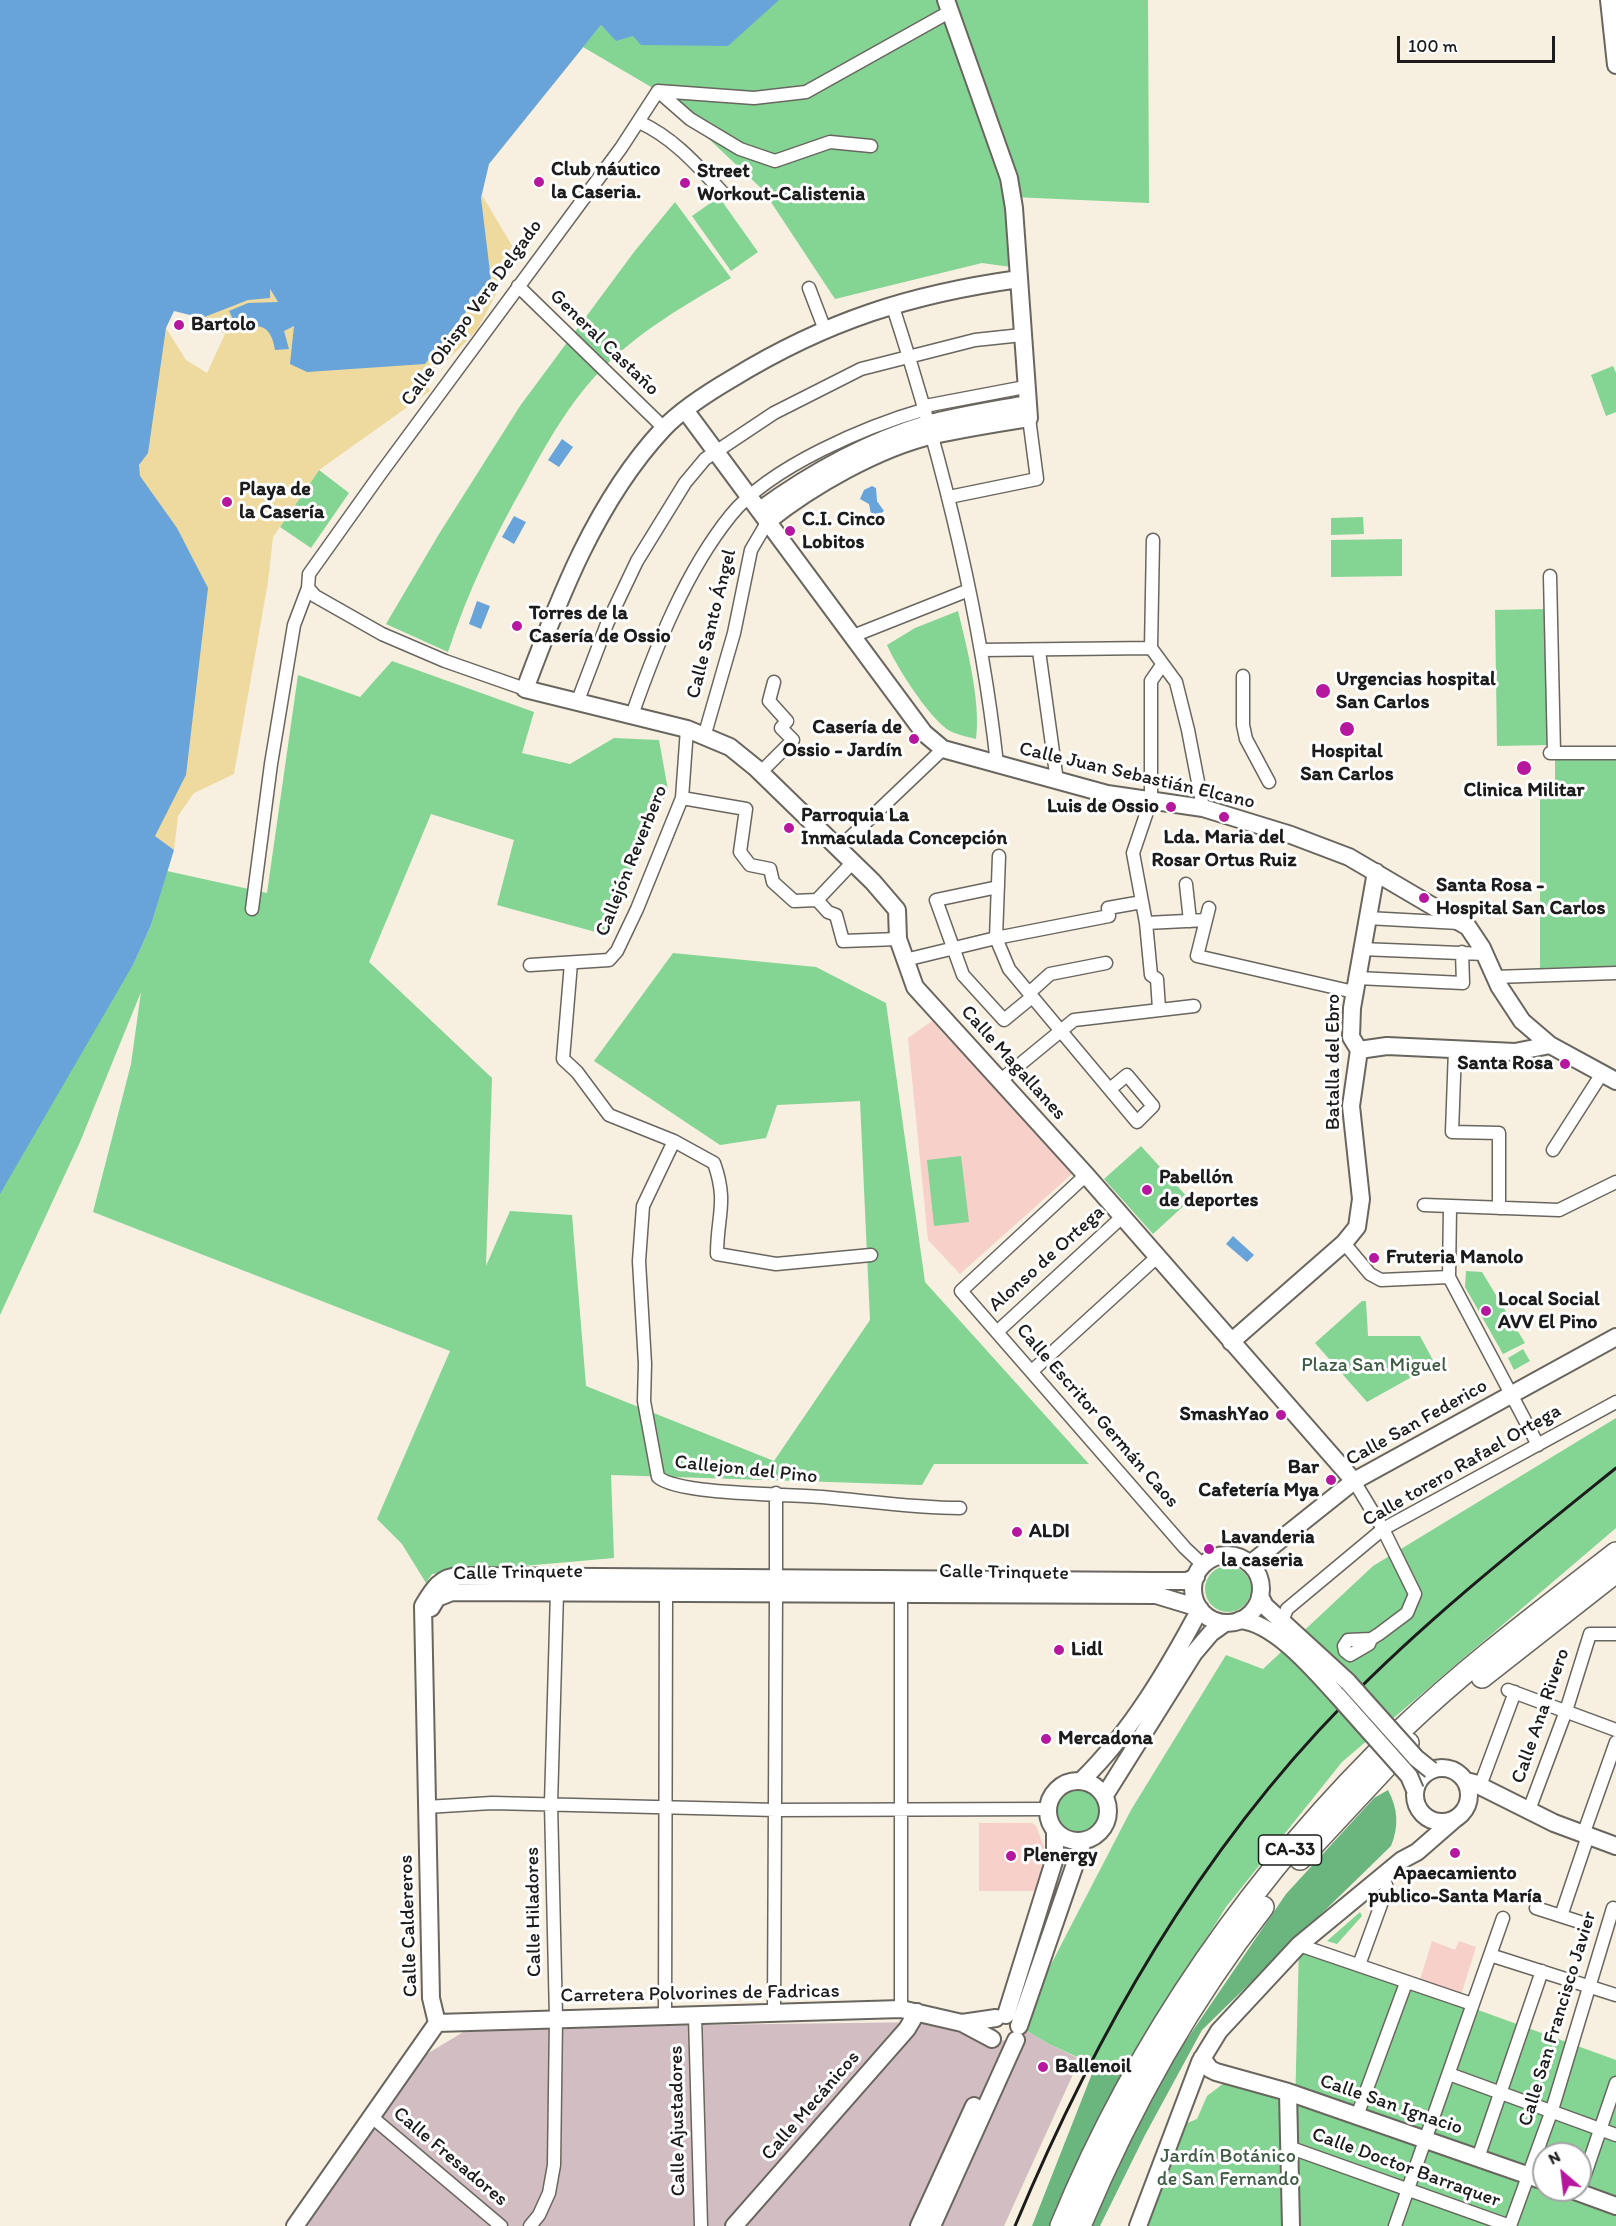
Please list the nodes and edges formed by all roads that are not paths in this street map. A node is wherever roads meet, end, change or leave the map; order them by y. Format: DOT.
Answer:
graph roads {
  1 [pos="1609,0"];
  2 [pos="948,5"];
  3 [pos="1616,65"];
  4 [pos="658,91"];
  5 [pos="639,122"];
  6 [pos="871,146"];
  7 [pos="723,193"];
  8 [pos="1019,279"];
  9 [pos="518,286"];
  10 [pos="809,288"];
  11 [pos="892,304"];
  12 [pos="825,330"];
  13 [pos="1022,335"];
  14 [pos="910,358"];
  15 [pos="1027,403"];
  16 [pos="685,410"];
  17 [pos="929,418"];
  18 [pos="664,428"];
  19 [pos="717,452"];
  20 [pos="949,497"];
  21 [pos="760,509"];
  22 [pos="1153,540"];
  23 [pos="1550,576"];
  24 [pos="308,588"];
  25 [pos="969,590"];
  26 [pos="853,636"];
  27 [pos="1152,648"];
  28 [pos="981,650"];
  29 [pos="1038,651"];
  30 [pos="1162,665"];
  31 [pos="1243,676"];
  32 [pos="774,682"];
  33 [pos="525,689"];
  34 [pos="578,703"];
  35 [pos="632,715"];
  36 [pos="687,729"];
  37 [pos="704,737"];
  38 [pos="943,749"];
  39 [pos="1616,753"];
  40 [pos="997,764"];
  41 [pos="760,773"];
  42 [pos="1058,781"];
  43 [pos="1269,782"];
  44 [pos="682,798"];
  45 [pos="1151,800"];
  46 [pos="1203,808"];
  47 [pos="839,848"];
  48 [pos="999,856"];
  49 [pos="853,862"];
  50 [pos="1376,872"];
  51 [pos="1186,884"];
  52 [pos="998,887"];
  53 [pos="817,900"];
  54 [pos="1142,902"];
  55 [pos="252,909"];
  56 [pos="1367,918"];
  57 [pos="1190,921"];
  58 [pos="1146,923"];
  59 [pos="1462,923"];
  60 [pos="996,938"];
  61 [pos="898,939"];
  62 [pos="953,948"];
  63 [pos="1361,949"];
  64 [pos="1462,952"];
  65 [pos="1485,954"];
  66 [pos="905,960"];
  67 [pos="571,963"];
  68 [pos="1106,963"];
  69 [pos="530,965"];
  70 [pos="1616,974"];
  71 [pos="1494,977"];
  72 [pos="1355,985"];
  73 [pos="1031,995"];
  74 [pos="1194,1006"];
  75 [pos="1160,1009"];
  76 [pos="1059,1031"];
  77 [pos="1551,1045"];
  78 [pos="1455,1049"];
  79 [pos="1359,1050"];
  80 [pos="1608,1078"];
  81 [pos="1001,1080"];
  82 [pos="1110,1089"];
  83 [pos="674,1141"];
  84 [pos="1552,1150"];
  85 [pos="1086,1175"];
  86 [pos="1614,1188"];
  87 [pos="1425,1205"];
  88 [pos="1450,1207"];
  89 [pos="1499,1208"];
  90 [pos="1122,1217"];
  91 [pos="1344,1244"];
  92 [pos="871,1256"];
  93 [pos="1157,1257"];
  94 [pos="1449,1277"];
  95 [pos="998,1331"];
  96 [pos="1616,1337"];
  97 [pos="1231,1342"];
  98 [pos="1032,1371"];
  99 [pos="1511,1395"];
  100 [pos="1616,1402"];
  101 [pos="1538,1445"];
  102 [pos="1354,1481"];
  103 [pos="776,1493"];
  104 [pos="960,1508"];
  105 [pos="1383,1529"];
  106 [pos="1616,1553"];
  107 [pos="1250,1564"];
  108 [pos="1199,1571"];
  109 [pos="1616,1572"];
  110 [pos="776,1587"];
  111 [pos="557,1592"];
  112 [pos="666,1593"];
  113 [pos="901,1593"];
  114 [pos="1260,1596"];
  115 [pos="1200,1608"];
  116 [pos="425,1615"];
  117 [pos="1233,1621"];
  118 [pos="1282,1621"];
  119 [pos="1616,1634"];
  120 [pos="1371,1639"];
  121 [pos="1566,1711"];
  122 [pos="1616,1730"];
  123 [pos="1616,1742"];
  124 [pos="1431,1770"];
  125 [pos="1082,1780"];
  126 [pos="1473,1783"];
  127 [pos="1415,1790"];
  128 [pos="1105,1795"];
  129 [pos="1510,1801"];
  130 [pos="551,1804"];
  131 [pos="426,1807"];
  132 [pos="668,1807"];
  133 [pos="902,1809"];
  134 [pos="1048,1809"];
  135 [pos="776,1810"];
  136 [pos="1529,1810"];
  137 [pos="1462,1812"];
  138 [pos="1424,1815"];
  139 [pos="1056,1831"];
  140 [pos="1585,1836"];
  141 [pos="1083,1841"];
  142 [pos="1616,1846"];
  143 [pos="1402,1860"];
  144 [pos="1383,1876"];
  145 [pos="1610,1906"];
  146 [pos="1536,1908"];
  147 [pos="1561,1916"];
  148 [pos="1503,1918"];
  149 [pos="1586,1924"];
  150 [pos="1299,1945"];
  151 [pos="1490,1955"];
  152 [pos="1359,1965"];
  153 [pos="1542,1971"];
  154 [pos="1406,1983"];
  155 [pos="1590,1986"];
  156 [pos="1616,1995"];
  157 [pos="1472,2004"];
  158 [pos="909,2011"];
  159 [pos="774,2014"];
  160 [pos="666,2016"];
  161 [pos="695,2016"];
  162 [pos="556,2018"];
  163 [pos="437,2023"];
  164 [pos="1005,2030"];
  165 [pos="1202,2058"];
  166 [pos="1223,2072"];
  167 [pos="1449,2074"];
  168 [pos="1616,2085"];
  169 [pos="1288,2092"];
  170 [pos="1500,2094"];
  171 [pos="1612,2108"];
  172 [pos="1182,2109"];
  173 [pos="1552,2110"];
  174 [pos="1357,2116"];
  175 [pos="373,2118"];
  176 [pos="1600,2129"];
  177 [pos="1616,2135"];
  178 [pos="1425,2140"];
  179 [pos="1544,2142"];
  180 [pos="1592,2151"];
  181 [pos="1288,2152"];
  182 [pos="1478,2158"];
  183 [pos="1532,2177"];
  184 [pos="1532,2185"];
  185 [pos="1408,2189"];
  186 [pos="1592,2196"];
  187 [pos="1616,2206"];
  188 [pos="295,2226"];
  189 [pos="501,2226"];
  190 [pos="530,2226"];
  191 [pos="700,2226"];
  192 [pos="734,2226"];
  193 [pos="919,2226"];
  194 [pos="932,2226"];
  195 [pos="1061,2226"];
  196 [pos="1080,2226"];
  197 [pos="1138,2226"];
  198 [pos="1291,2226"];
  199 [pos="1395,2226"];
  200 [pos="1510,2226"];
  1 -- 3 [label="street"];
  2 -- 4 [label="street"];
  2 -- 8 [label="street"];
  4 -- 5 [label="street, Calle Obispo Vera Delgado"];
  4 -- 6 [label="street"];
  5 -- 7 [label="street"];
  5 -- 9 [label="street, Calle Obispo Vera Delgado"];
  8 -- 11 [label="street"];
  8 -- 13 [label="street"];
  9 -- 18 [label="street, General Castaño"];
  9 -- 24 [label="street, Calle Obispo Vera Delgado"];
  10 -- 12 [label="street"];
  11 -- 12 [label="street"];
  11 -- 14 [label="street"];
  12 -- 16 [label="street"];
  13 -- 14 [label="street"];
  13 -- 15 [label="street"];
  14 -- 17 [label="street"];
  14 -- 19 [label="street"];
  15 -- 17 [label="street, Calle Santo Ángel"];
  15 -- 20 [label="street"];
  16 -- 18 [label="street"];
  16 -- 19 [label="street, Calle Juan Sebastián Elcano"];
  17 -- 20 [label="street"];
  17 -- 21 [label="street, Calle Santo Ángel"];
  18 -- 33 [label="street"];
  19 -- 21 [label="street, Calle Juan Sebastián Elcano"];
  19 -- 34 [label="street"];
  20 -- 25 [label="street"];
  21 -- 26 [label="street, Calle Juan Sebastián Elcano"];
  21 -- 35 [label="street, Calle Santo Ángel"];
  21 -- 37 [label="street, Calle Santo Ángel"];
  22 -- 27 [label="street"];
  23 -- 39 [label="street"];
  24 -- 33 [label="street"];
  24 -- 55 [label="street, Calle Obispo Vera Delgado"];
  25 -- 26 [label="street"];
  25 -- 28 [label="street"];
  26 -- 38 [label="street, Calle Juan Sebastián Elcano"];
  27 -- 29 [label="street"];
  27 -- 30 [label="street"];
  28 -- 29 [label="street"];
  28 -- 40 [label="street"];
  29 -- 42 [label="street"];
  30 -- 45 [label="street"];
  30 -- 46 [label="street"];
  31 -- 43 [label="street"];
  32 -- 41 [label="street"];
  33 -- 34 [label="street"];
  34 -- 35 [label="street"];
  35 -- 36 [label="street, Calle Magallanes"];
  36 -- 37 [label="street, Calle Magallanes"];
  36 -- 44 [label="street, Callejón Reverbero"];
  37 -- 41 [label="street, Calle Magallanes"];
  38 -- 40 [label="street, Calle Juan Sebastián Elcano"];
  38 -- 47 [label="street"];
  40 -- 42 [label="street, Calle Juan Sebastián Elcano"];
  41 -- 47 [label="street, Calle Magallanes"];
  42 -- 45 [label="street, Calle Juan Sebastián Elcano"];
  44 -- 53 [label="street"];
  44 -- 67 [label="street, Callejón Reverbero"];
  45 -- 46 [label="street, Calle Juan Sebastián Elcano"];
  45 -- 54 [label="street"];
  46 -- 50 [label="street, Calle Juan Sebastián Elcano"];
  47 -- 49 [label="street, Calle Magallanes"];
  48 -- 52 [label="street"];
  49 -- 53 [label="street"];
  49 -- 61 [label="street, Calle Magallanes"];
  50 -- 56 [label="street, Batalla del Ebro"];
  50 -- 59 [label="street, Calle Juan Sebastián Elcano"];
  51 -- 57 [label="street"];
  52 -- 60 [label="street"];
  52 -- 62 [label="street"];
  53 -- 61 [label="street"];
  54 -- 58 [label="street"];
  54 -- 60 [label="street"];
  56 -- 59 [label="street"];
  56 -- 63 [label="street, Batalla del Ebro"];
  57 -- 58 [label="street"];
  57 -- 72 [label="street"];
  58 -- 75 [label="street"];
  59 -- 65 [label="street, Calle Juan Sebastián Elcano"];
  60 -- 62 [label="street"];
  60 -- 73 [label="street"];
  61 -- 66 [label="street, Calle Magallanes"];
  62 -- 66 [label="street"];
  62 -- 73 [label="street"];
  63 -- 64 [label="street"];
  63 -- 72 [label="street, Batalla del Ebro"];
  64 -- 65 [label="street"];
  64 -- 72 [label="street"];
  65 -- 71 [label="street, Calle Juan Sebastián Elcano"];
  66 -- 81 [label="street, Calle Magallanes"];
  67 -- 69 [label="street, Callejón Reverbero"];
  67 -- 83 [label="street"];
  68 -- 73 [label="street"];
  70 -- 71 [label="street"];
  71 -- 77 [label="street, Calle Juan Sebastián Elcano"];
  72 -- 79 [label="street, Batalla del Ebro"];
  73 -- 76 [label="street"];
  74 -- 75 [label="street"];
  75 -- 76 [label="street"];
  76 -- 81 [label="street"];
  76 -- 82 [label="street"];
  77 -- 78 [label="street"];
  77 -- 80 [label="street, Calle Juan Sebastián Elcano"];
  78 -- 79 [label="street"];
  78 -- 89 [label="street"];
  79 -- 91 [label="street, Batalla del Ebro"];
  80 -- 84 [label="street"];
  81 -- 85 [label="street, Calle Magallanes"];
  83 -- 92 [label="street"];
  83 -- 103 [label="street, Callejon del Pino"];
  85 -- 90 [label="street, Calle Magallanes"];
  85 -- 95 [label="street, Calle Escritor Germán Caos"];
  86 -- 89 [label="street"];
  87 -- 88 [label="street"];
  88 -- 89 [label="street"];
  88 -- 94 [label="street"];
  90 -- 93 [label="street, Calle Magallanes"];
  90 -- 95 [label="street, Alonso de Ortega"];
  91 -- 94 [label="street"];
  91 -- 97 [label="street, Batalla del Ebro"];
  93 -- 97 [label="street, Calle Magallanes"];
  93 -- 98 [label="street"];
  94 -- 99 [label="street"];
  95 -- 98 [label="street, Calle Escritor Germán Caos"];
  96 -- 99 [label="street, Calle San Federico"];
  97 -- 102 [label="street, Calle Magallanes"];
  98 -- 108 [label="street, Calle Escritor Germán Caos"];
  99 -- 101 [label="street"];
  99 -- 102 [label="street, Calle San Federico"];
  100 -- 101 [label="street, Calle torero Rafael Ortega"];
  101 -- 105 [label="street, Calle torero Rafael Ortega"];
  102 -- 105 [label="street"];
  102 -- 107 [label="street, Calle San Federico"];
  103 -- 104 [label="street, Callejon del Pino"];
  103 -- 110 [label="street"];
  105 -- 118 [label="street, Calle torero Rafael Ortega"];
  105 -- 120 [label="street"];
  106 -- 195 [label="highway, CA-33"];
  107 -- 108 [label="street"];
  107 -- 114 [label="street"];
  108 -- 110 [label="street, Calle Trinquete"];
  108 -- 115 [label="street"];
  109 -- 196 [label="highway, CA-33"];
  110 -- 112 [label="street, Calle Trinquete"];
  110 -- 113 [label="street, Calle Trinquete"];
  110 -- 116 [label="street, Calle Trinquete"];
  110 -- 135 [label="street"];
  111 -- 112 [label="street, Calle Trinquete"];
  111 -- 116 [label="street, Calle Trinquete"];
  111 -- 130 [label="street, Calle Hiladores"];
  112 -- 132 [label="street"];
  113 -- 115 [label="street, Calle Trinquete"];
  113 -- 133 [label="street"];
  114 -- 117 [label="street"];
  114 -- 118 [label="street"];
  115 -- 117 [label="street"];
  115 -- 125 [label="street"];
  116 -- 131 [label="street, Calle Caldereros"];
  117 -- 127 [label="street, bridge"];
  117 -- 128 [label="street"];
  118 -- 124 [label="street, bridge"];
  119 -- 121 [label="street, Calle Ana Rivero"];
  121 -- 122 [label="street"];
  121 -- 126 [label="street"];
  121 -- 136 [label="street, Calle Ana Rivero"];
  123 -- 140 [label="street"];
  124 -- 126 [label="street"];
  124 -- 127 [label="street"];
  125 -- 128 [label="street"];
  125 -- 134 [label="street"];
  126 -- 129 [label="street"];
  126 -- 137 [label="street"];
  127 -- 138 [label="street"];
  128 -- 141 [label="street"];
  129 -- 136 [label="street"];
  129 -- 137 [label="street"];
  130 -- 131 [label="street"];
  130 -- 132 [label="street"];
  130 -- 162 [label="street, Calle Hiladores"];
  131 -- 163 [label="street, Calle Caldereros"];
  132 -- 135 [label="street"];
  132 -- 160 [label="street"];
  133 -- 134 [label="street"];
  133 -- 135 [label="street"];
  133 -- 158 [label="street"];
  134 -- 139 [label="street"];
  135 -- 159 [label="street"];
  136 -- 140 [label="street"];
  137 -- 138 [label="street"];
  137 -- 143 [label="street"];
  138 -- 143 [label="street"];
  139 -- 141 [label="street"];
  139 -- 164 [label="street"];
  140 -- 142 [label="street"];
  140 -- 147 [label="street"];
  141 -- 164 [label="street"];
  143 -- 144 [label="street"];
  144 -- 150 [label="street"];
  144 -- 152 [label="street"];
  145 -- 155 [label="street, Calle San Francisco Javier"];
  146 -- 147 [label="street"];
  147 -- 149 [label="street"];
  148 -- 151 [label="street"];
  150 -- 152 [label="street"];
  150 -- 165 [label="street"];
  151 -- 153 [label="street"];
  151 -- 157 [label="street"];
  152 -- 154 [label="street"];
  153 -- 155 [label="street"];
  153 -- 170 [label="street"];
  154 -- 157 [label="street"];
  154 -- 174 [label="street"];
  155 -- 156 [label="street"];
  155 -- 173 [label="street, Calle San Francisco Javier"];
  157 -- 167 [label="street"];
  158 -- 159 [label="street, Carretera Polvorines de Fadricas"];
  158 -- 164 [label="street, Carretera Polvorines de Fadricas"];
  158 -- 192 [label="street, Calle Mecánicos"];
  159 -- 161 [label="street, Carretera Polvorines de Fadricas"];
  160 -- 161 [label="street, Carretera Polvorines de Fadricas"];
  160 -- 162 [label="street, Carretera Polvorines de Fadricas"];
  161 -- 191 [label="street, Calle Ajustadores"];
  162 -- 163 [label="street, Carretera Polvorines de Fadricas"];
  162 -- 190 [label="street, Calle Hiladores"];
  163 -- 175 [label="street"];
  164 -- 193 [label="street"];
  164 -- 194 [label="street"];
  165 -- 166 [label="street, Calle San Ignacio"];
  165 -- 172 [label="street"];
  166 -- 169 [label="street, Calle San Ignacio"];
  166 -- 172 [label="street"];
  167 -- 170 [label="street"];
  167 -- 178 [label="street"];
  168 -- 171 [label="street"];
  169 -- 174 [label="street, Calle San Ignacio"];
  169 -- 181 [label="street"];
  170 -- 173 [label="street"];
  170 -- 182 [label="street"];
  171 -- 176 [label="street"];
  172 -- 197 [label="street"];
  173 -- 176 [label="street"];
  173 -- 179 [label="street, Calle San Francisco Javier"];
  174 -- 178 [label="street, Calle San Ignacio"];
  175 -- 188 [label="street"];
  175 -- 189 [label="street, Calle Fresadores"];
  176 -- 177 [label="street"];
  176 -- 180 [label="street"];
  178 -- 182 [label="street, Calle San Ignacio"];
  178 -- 185 [label="street"];
  181 -- 185 [label="street, Calle Doctor Barraquer"];
  181 -- 198 [label="street"];
  182 -- 183 [label="street, Calle San Ignacio"];
  184 -- 200 [label="street, Calle San Francisco Javier"];
  185 -- 199 [label="street"];
  185 -- 200 [label="street, Calle Doctor Barraquer"];
  186 -- 187 [label="street"];
}
